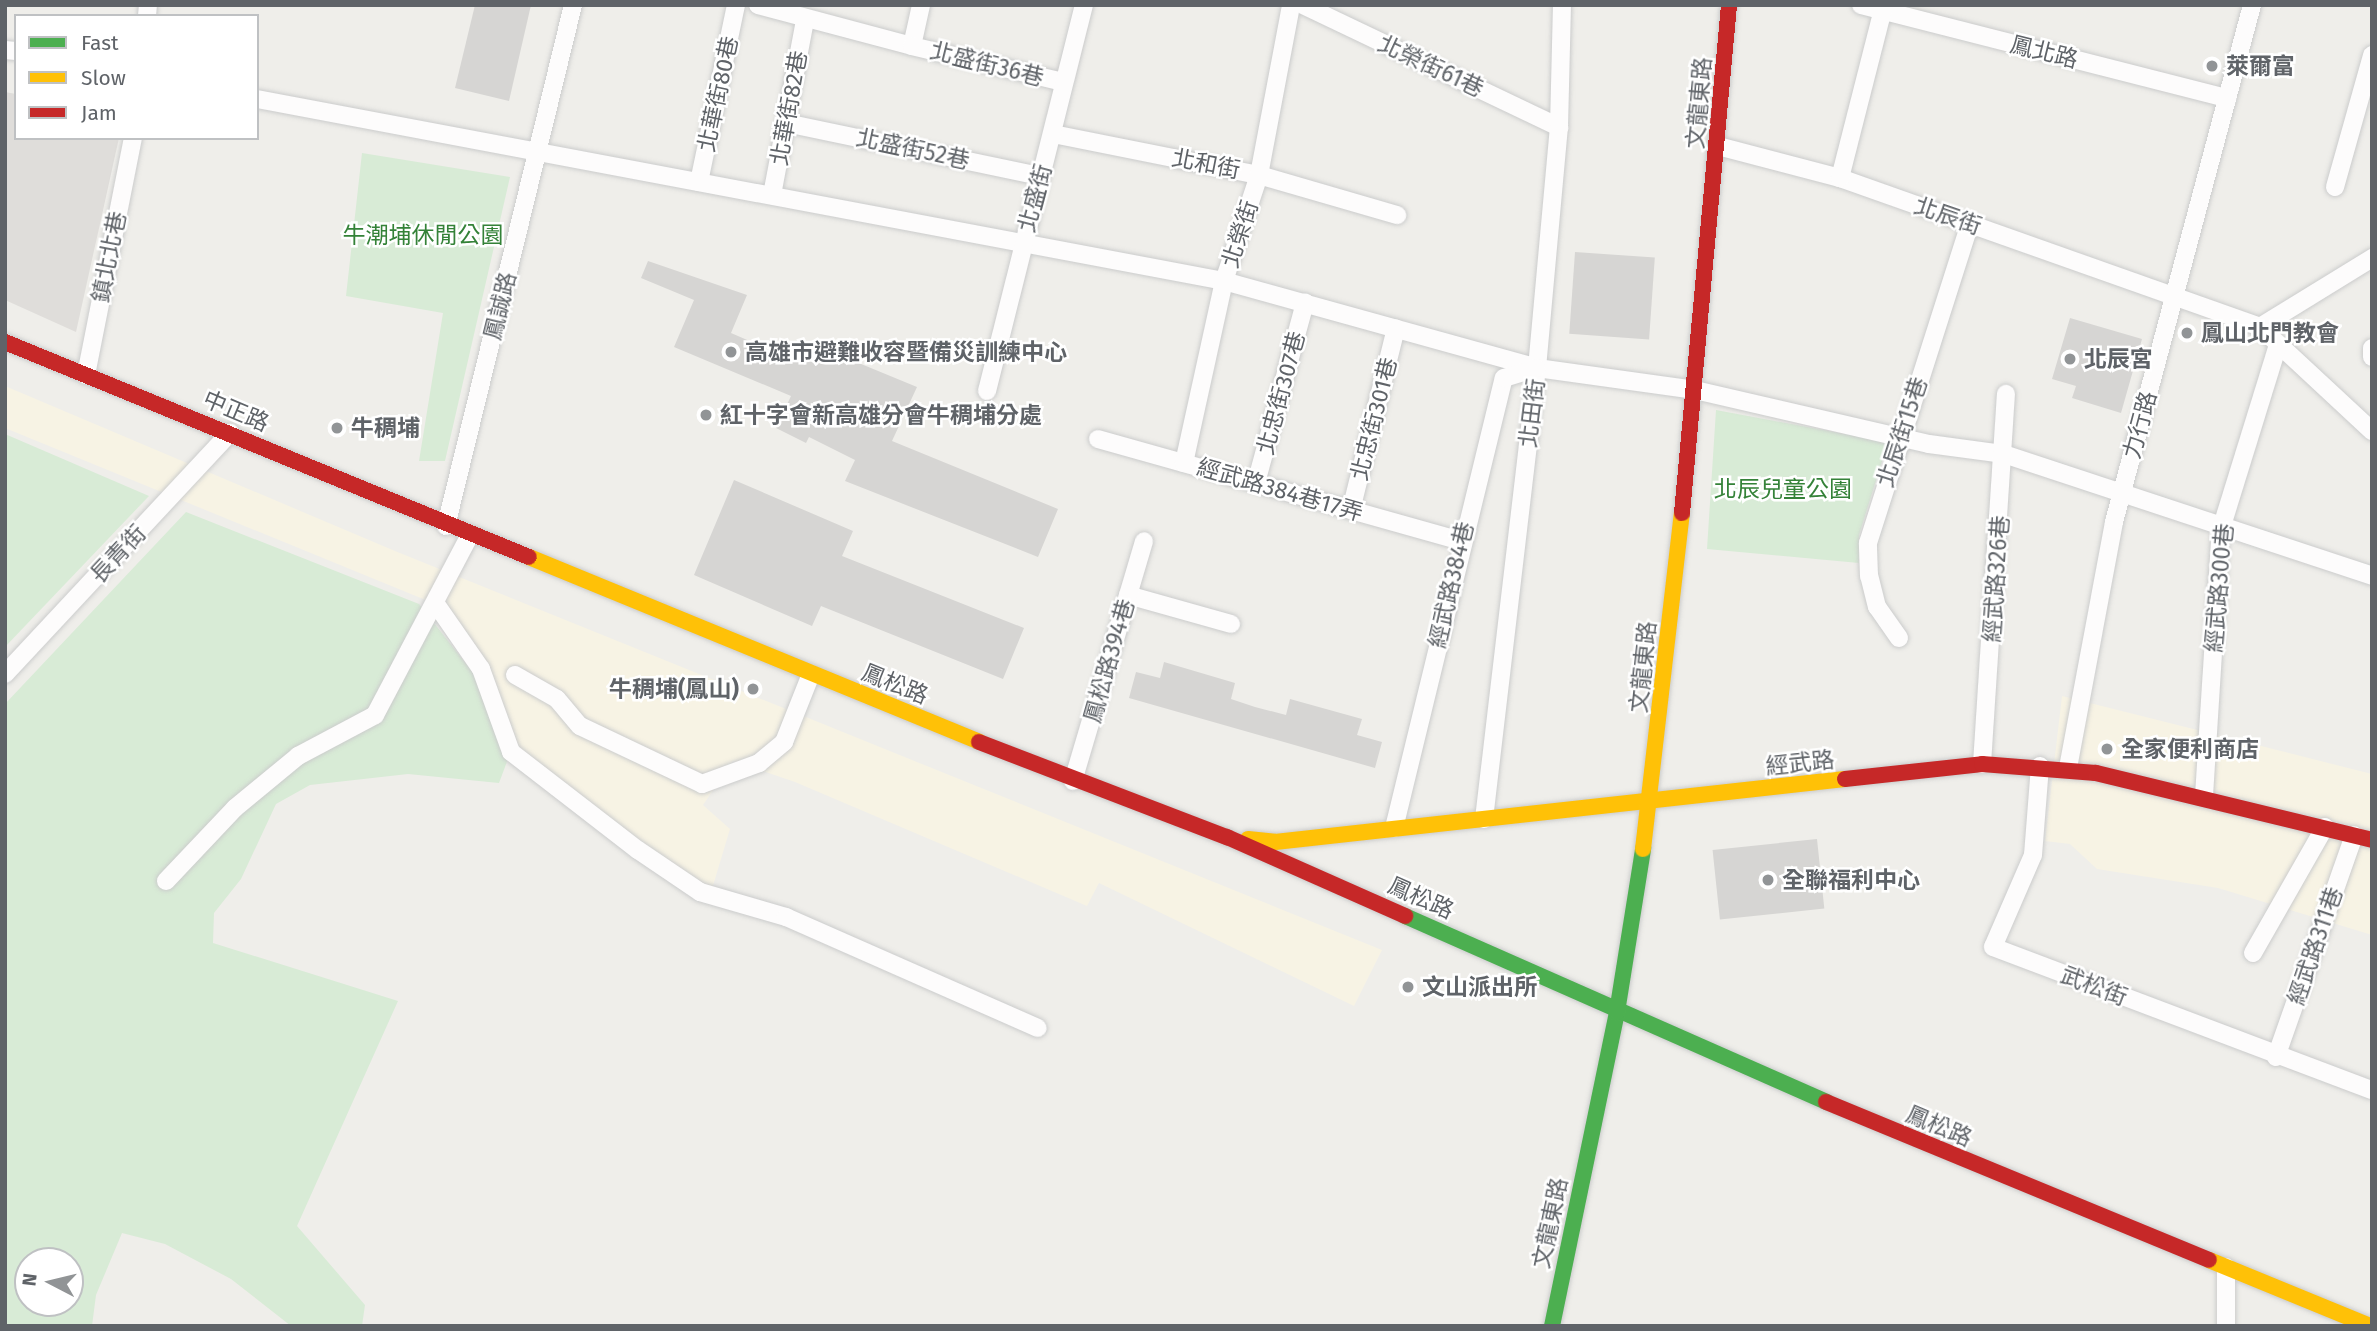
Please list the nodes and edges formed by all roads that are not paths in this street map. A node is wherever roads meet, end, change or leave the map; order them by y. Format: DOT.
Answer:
graph roads {
  1 [pos="573,5"];
  2 [pos="736,5"];
  3 [pos="758,5"];
  4 [pos="921,5"];
  5 [pos="1084,5"];
  6 [pos="1291,5"];
  7 [pos="1303,5"];
  8 [pos="1562,5"];
  9 [pos="1729,5"];
  10 [pos="1861,5"];
  11 [pos="2252,5"];
  12 [pos="1883,8"];
  13 [pos="805,20"];
  14 [pos="912,46"];
  15 [pos="2372,55"];
  16 [pos="1063,82"];
  17 [pos="259,99"];
  18 [pos="2227,99"];
  19 [pos="786,122"];
  20 [pos="1559,127"];
  21 [pos="1053,134"];
  22 [pos="132,140"];
  23 [pos="1718,146"];
  24 [pos="538,148"];
  25 [pos="1259,175"];
  26 [pos="1040,176"];
  27 [pos="1840,178"];
  28 [pos="699,182"];
  29 [pos="2335,187"];
  30 [pos="772,195"];
  31 [pos="1397,215"];
  32 [pos="1970,224"];
  33 [pos="1022,246"];
  34 [pos="2372,258"];
  35 [pos="1224,281"];
  36 [pos="2174,296"];
  37 [pos="1305,303"];
  38 [pos="2260,327"];
  39 [pos="1396,328"];
  40 [pos="5,342"];
  41 [pos="2278,345"];
  42 [pos="1537,368"];
  43 [pos="86,375"];
  44 [pos="1695,390"];
  45 [pos="987,391"];
  46 [pos="2006,394"];
  47 [pos="2372,431"];
  48 [pos="230,433"];
  49 [pos="1900,437"];
  50 [pos="1098,439"];
  51 [pos="2004,454"];
  52 [pos="1184,463"];
  53 [pos="1256,483"];
  54 [pos="2122,495"];
  55 [pos="1351,510"];
  56 [pos="446,526"];
  57 [pos="2221,529"];
  58 [pos="470,535"];
  59 [pos="1144,541"];
  60 [pos="1461,541"];
  61 [pos="2372,576"];
  62 [pos="1128,595"];
  63 [pos="436,604"];
  64 [pos="1231,624"];
  65 [pos="1899,638"];
  66 [pos="5,674"];
  67 [pos="811,674"];
  68 [pos="515,675"];
  69 [pos="1982,764"];
  70 [pos="2040,766"];
  71 [pos="2068,768"];
  72 [pos="1073,781"];
  73 [pos="2204,796"];
  74 [pos="1651,800"];
  75 [pos="1484,819"];
  76 [pos="2325,827"];
  77 [pos="1394,828"];
  78 [pos="1227,837"];
  79 [pos="2363,837"];
  80 [pos="166,881"];
  81 [pos="2253,953"];
  82 [pos="1617,1012"];
  83 [pos="1038,1028"];
  84 [pos="2276,1057"];
  85 [pos="2372,1090"];
  86 [pos="2226,1267"];
  87 [pos="1552,1326"];
  88 [pos="2226,1326"];
  89 [pos="2370,1326"];
  1 -- 24 [label="street, 鳳誠路"];
  2 -- 28 [label="street, 北華街80巷"];
  3 -- 13 [label="street, 北盛街36巷"];
  4 -- 14 [label="street"];
  5 -- 16 [label="street, 北盛街"];
  6 -- 25 [label="street, 北榮街"];
  7 -- 20 [label="street, 北榮街61巷"];
  8 -- 20 [label="street, 北田街"];
  9 -- 23 [label="street, 文龍東路"];
  10 -- 12 [label="street, 鳳北路"];
  11 -- 18 [label="street, 力行路"];
  12 -- 18 [label="street, 鳳北路"];
  12 -- 27 [label="street"];
  13 -- 14 [label="street, 北盛街36巷"];
  13 -- 19 [label="street, 北華街82巷"];
  14 -- 16 [label="street, 北盛街36巷"];
  15 -- 29 [label="street"];
  16 -- 21 [label="street, 北盛街"];
  17 -- 24 [label="street"];
  18 -- 36 [label="street, 力行路"];
  19 -- 26 [label="street, 北盛街52巷"];
  19 -- 30 [label="street, 北華街82巷"];
  20 -- 42 [label="street, 北田街"];
  21 -- 25 [label="street, 北和街"];
  21 -- 26 [label="street, 北盛街"];
  22 -- 43 [label="street, 鎮北北巷"];
  23 -- 27 [label="street, 北辰街"];
  23 -- 44 [label="street, 文龍東路"];
  24 -- 28 [label="street"];
  24 -- 56 [label="street, 鳳誠路"];
  25 -- 31 [label="street, 北和街"];
  25 -- 35 [label="street, 北榮街"];
  26 -- 33 [label="street, 北盛街"];
  27 -- 32 [label="street, 北辰街"];
  28 -- 30 [label="street"];
  30 -- 33 [label="street"];
  32 -- 36 [label="street, 北辰街"];
  32 -- 49 [label="street, 北辰街15巷"];
  33 -- 35 [label="street"];
  33 -- 45 [label="street, 北盛街"];
  34 -- 38 [label="street"];
  35 -- 37 [label="street"];
  35 -- 52 [label="street, 北榮街"];
  36 -- 38 [label="street, 北辰街"];
  36 -- 54 [label="street, 力行路"];
  37 -- 39 [label="street"];
  37 -- 53 [label="street, 北忠街307巷"];
  38 -- 41 [label="street"];
  39 -- 42 [label="street"];
  39 -- 55 [label="street, 北忠街301巷"];
  40 -- 43 [label="street, 中正路"];
  41 -- 47 [label="street"];
  41 -- 57 [label="street, 經武路300巷"];
  42 -- 44 [label="street"];
  42 -- 60 [label="street, 經武路384巷"];
  42 -- 75 [label="street, 北田街"];
  43 -- 48 [label="street, 中正路"];
  44 -- 49 [label="street"];
  44 -- 74 [label="street, 文龍東路"];
  46 -- 51 [label="street, 經武路326巷"];
  48 -- 56 [label="street, 中正路"];
  48 -- 66 [label="street, 長青街"];
  49 -- 51 [label="street"];
  49 -- 65 [label="street, 北辰街15巷"];
  50 -- 52 [label="street, 經武路384巷17弄"];
  51 -- 54 [label="street"];
  51 -- 69 [label="street, 經武路326巷"];
  52 -- 53 [label="street, 經武路384巷17弄"];
  53 -- 55 [label="street, 經武路384巷17弄"];
  54 -- 57 [label="street"];
  54 -- 71 [label="street, 力行路"];
  55 -- 60 [label="street, 經武路384巷17弄"];
  56 -- 58 [label="street, 鳳松路"];
  57 -- 61 [label="street"];
  57 -- 73 [label="street, 經武路300巷"];
  58 -- 63 [label="street"];
  58 -- 67 [label="street, 鳳松路"];
  59 -- 62 [label="street, 鳳松路394巷"];
  60 -- 77 [label="street, 經武路384巷"];
  62 -- 64 [label="street"];
  62 -- 72 [label="street, 鳳松路394巷"];
  63 -- 80 [label="street"];
  63 -- 83 [label="street"];
  67 -- 68 [label="street"];
  67 -- 72 [label="street, 鳳松路"];
  69 -- 70 [label="street, 經武路"];
  69 -- 74 [label="street, 經武路"];
  70 -- 71 [label="street, 經武路"];
  70 -- 84 [label="street, 武松街"];
  71 -- 73 [label="street, 經武路"];
  72 -- 78 [label="street, 鳳松路"];
  73 -- 76 [label="street, 經武路"];
  74 -- 75 [label="street, 經武路"];
  74 -- 82 [label="street, 文龍東路"];
  75 -- 77 [label="street, 經武路"];
  76 -- 79 [label="street, 經武路"];
  76 -- 81 [label="street"];
  77 -- 78 [label="street, 經武路"];
  78 -- 82 [label="street, 鳳松路"];
  79 -- 84 [label="street, 經武路311巷"];
  82 -- 86 [label="street, 鳳松路"];
  82 -- 87 [label="street, 文龍東路"];
  84 -- 85 [label="street, 武松街"];
  86 -- 88 [label="street"];
  86 -- 89 [label="street, 鳳松路"];
}
